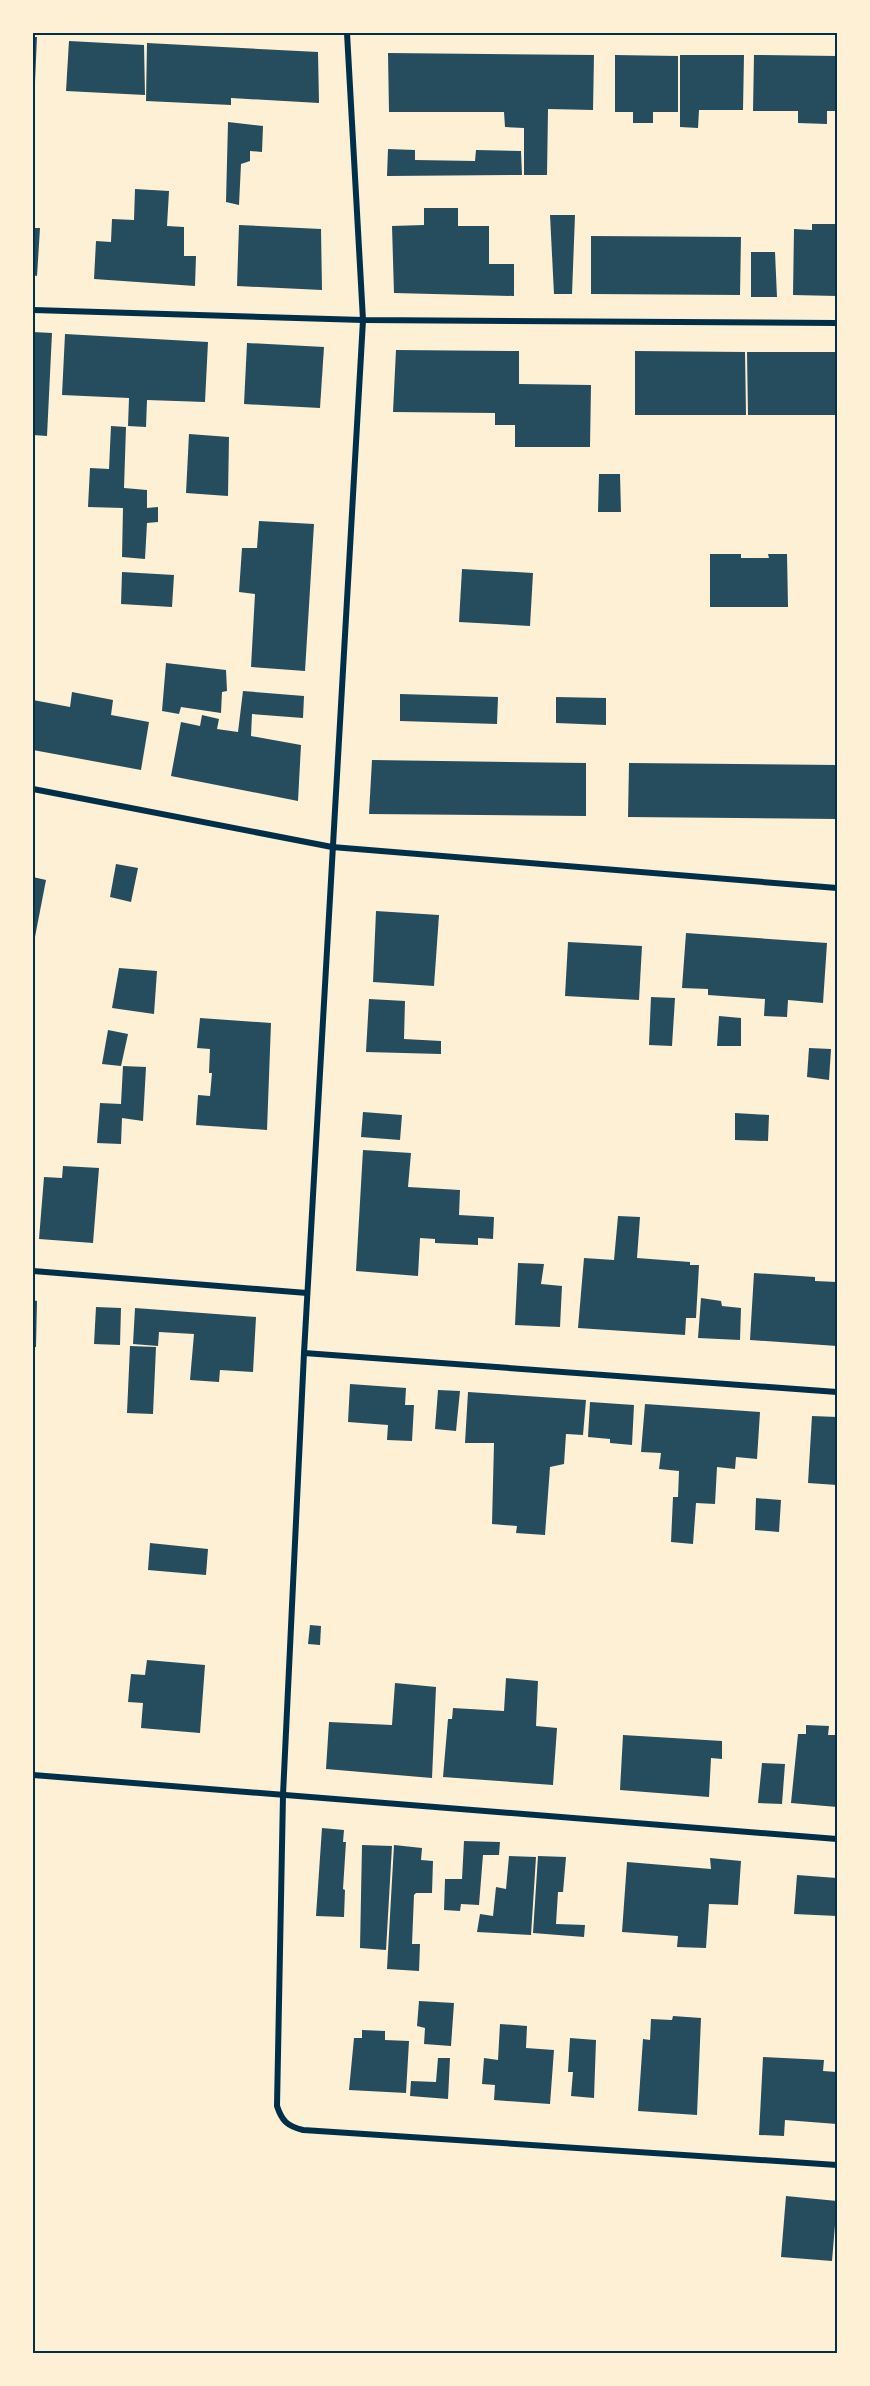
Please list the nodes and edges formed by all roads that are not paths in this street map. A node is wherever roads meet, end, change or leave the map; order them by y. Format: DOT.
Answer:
graph roads {
  1 [pos="347,33"];
  2 [pos="33,310"];
  3 [pos="363,320"];
  4 [pos="837,323"];
  5 [pos="33,789"];
  6 [pos="332,847"];
  7 [pos="837,888"];
  8 [pos="33,1271"];
  9 [pos="307,1293"];
  10 [pos="304,1353"];
  11 [pos="837,1392"];
  12 [pos="33,1775"];
  13 [pos="283,1795"];
  14 [pos="837,1839"];
  15 [pos="837,2165"];
  1 -- 3 [label="street"];
  2 -- 3 [label="street"];
  3 -- 4 [label="street"];
  3 -- 6 [label="street"];
  5 -- 6 [label="street"];
  6 -- 7 [label="street"];
  6 -- 9 [label="street"];
  8 -- 9 [label="street"];
  9 -- 10 [label="street"];
  10 -- 11 [label="street"];
  10 -- 13 [label="street"];
  12 -- 13 [label="street"];
  13 -- 14 [label="street"];
  13 -- 15 [label="street"];
}
